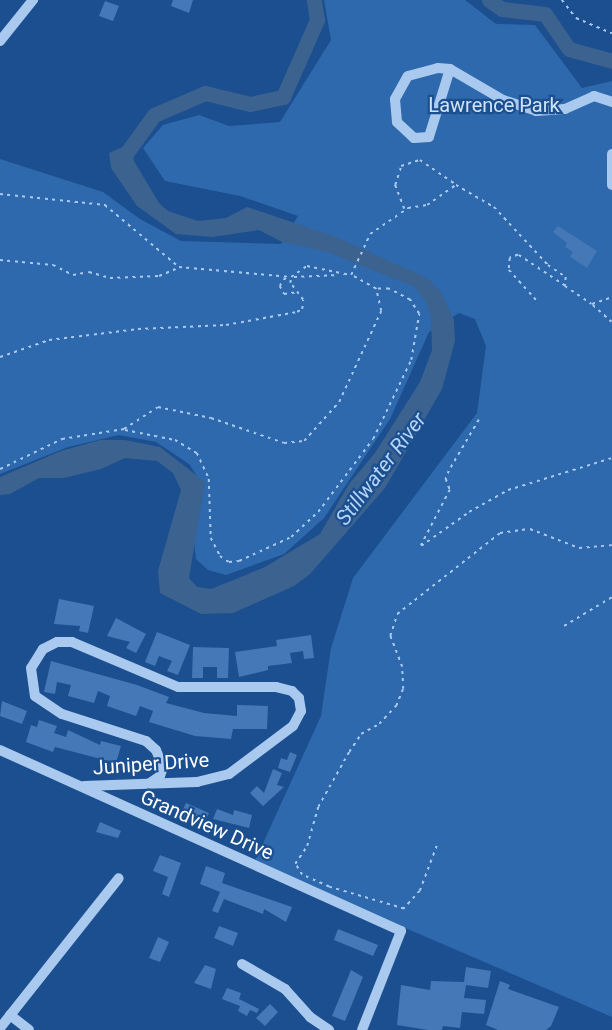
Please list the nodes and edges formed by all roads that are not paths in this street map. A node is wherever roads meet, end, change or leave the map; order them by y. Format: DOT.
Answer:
graph roads {
  1 [pos="33,0"];
  2 [pos="0,41"];
  3 [pos="450,69"];
  4 [pos="612,102"];
  5 [pos="612,154"];
  6 [pos="612,184"];
  7 [pos="0,750"];
  8 [pos="150,783"];
  9 [pos="84,786"];
  10 [pos="119,878"];
  11 [pos="242,964"];
  12 [pos="10,1016"];
  13 [pos="0,1028"];
  14 [pos="365,1029"];
  15 [pos="29,1030"];
  16 [pos="329,1030"];
  1 -- 2 [label="street"];
  3 -- 3 [label="street"];
  3 -- 4 [label="street"];
  5 -- 6 [label="street"];
  7 -- 9 [label="street, Grandview Drive"];
  8 -- 8 [label="street, Juniper Drive"];
  8 -- 9 [label="street, Juniper Drive"];
  9 -- 14 [label="street, Grandview Drive"];
  10 -- 12 [label="street"];
  11 -- 16 [label="street"];
  12 -- 13 [label="street"];
  12 -- 15 [label="street"];
}
